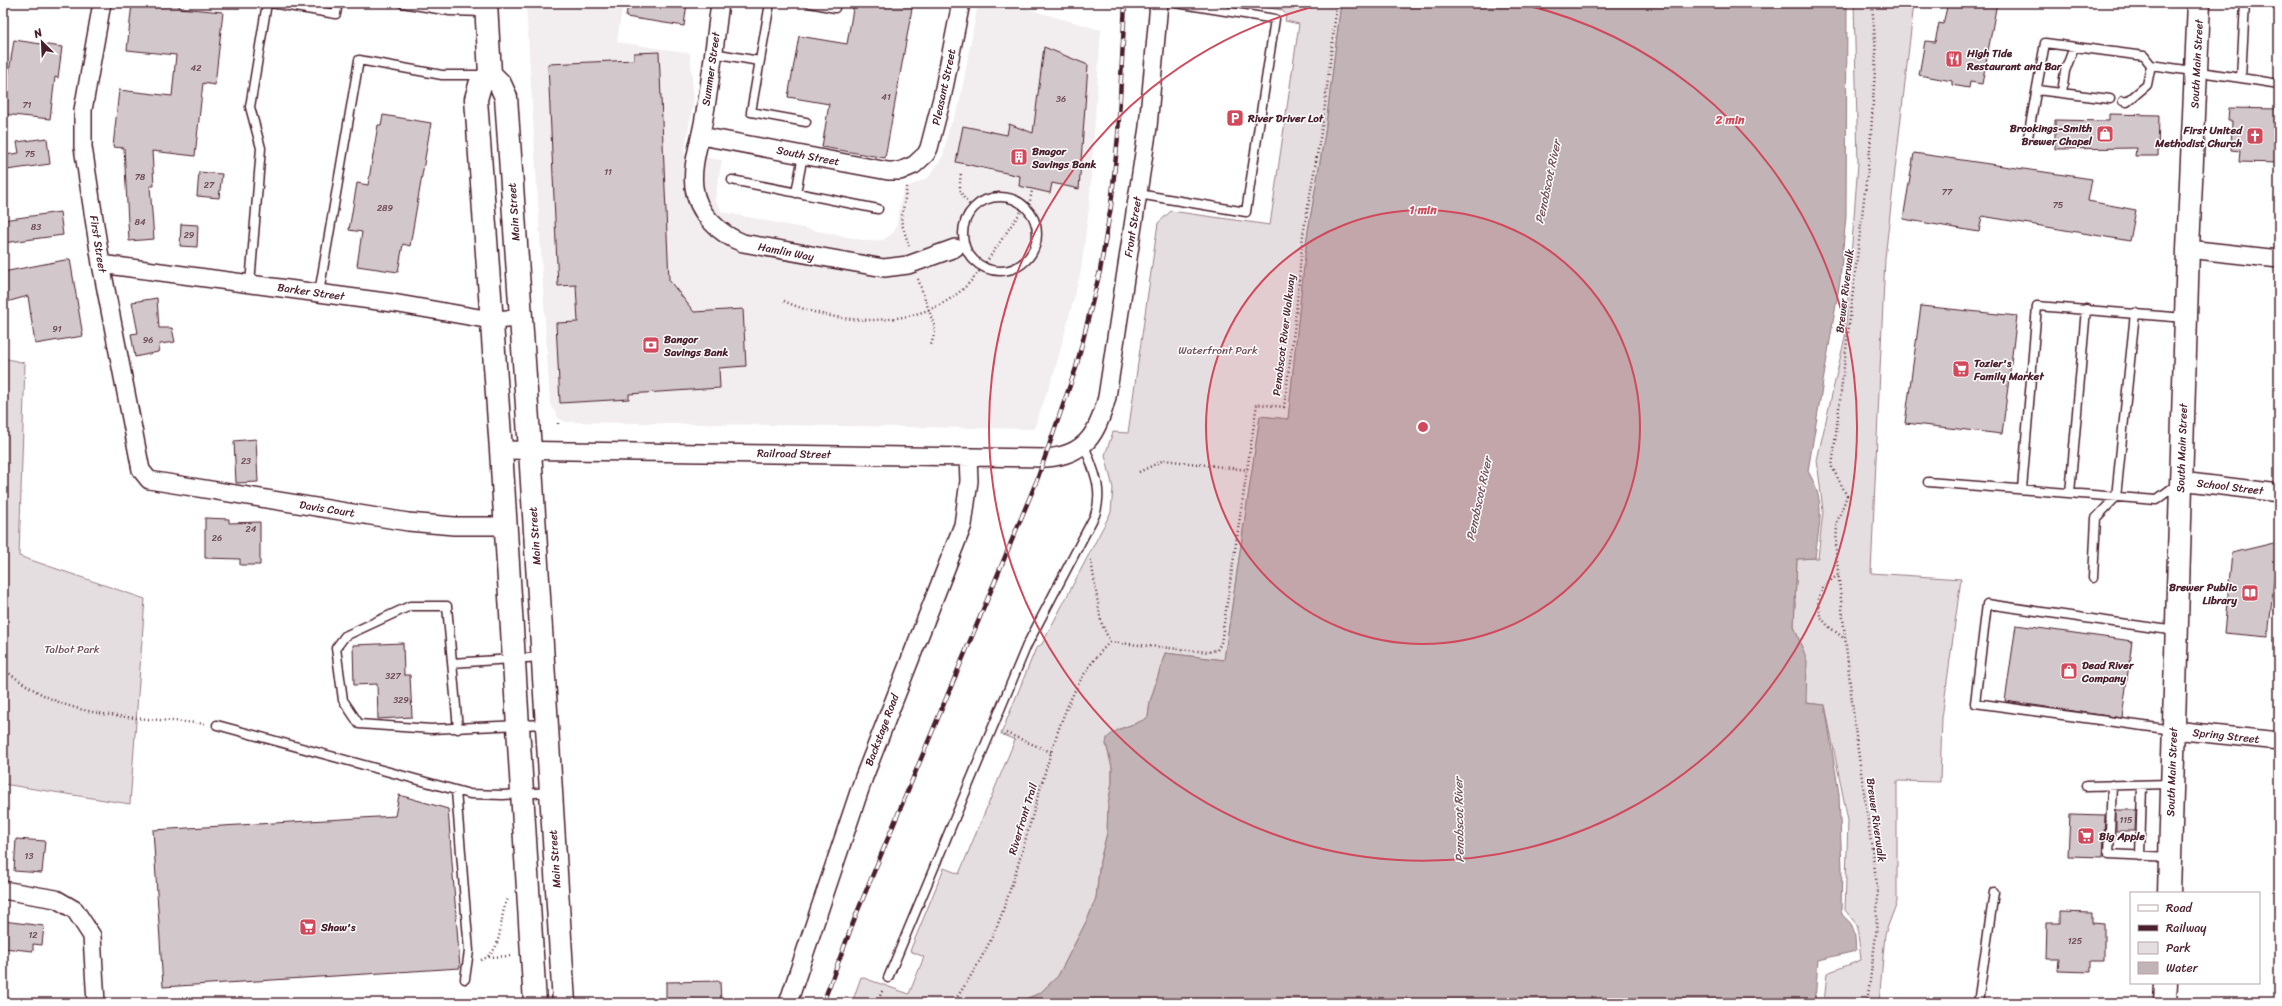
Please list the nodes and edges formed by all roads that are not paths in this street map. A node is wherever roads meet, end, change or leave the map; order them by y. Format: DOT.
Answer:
graph roads {
  1 [pos="102,3"];
  2 [pos="267,3"];
  3 [pos="271,3"];
  4 [pos="338,3"];
  5 [pos="402,3"];
  6 [pos="720,3"];
  7 [pos="770,3"];
  8 [pos="810,3"];
  9 [pos="961,3"];
  10 [pos="1159,3"];
  11 [pos="1176,3"];
  12 [pos="2199,3"];
  13 [pos="2245,3"];
  14 [pos="486,8"];
  15 [pos="835,8"];
  16 [pos="2074,47"];
  17 [pos="713,53"];
  18 [pos="759,61"];
  19 [pos="2151,65"];
  20 [pos="2196,72"];
  21 [pos="490,74"];
  22 [pos="2241,78"];
  23 [pos="2279,84"];
  24 [pos="2037,90"];
  25 [pos="2062,93"];
  26 [pos="2110,99"];
  27 [pos="2123,101"];
  28 [pos="806,122"];
  29 [pos="701,136"];
  30 [pos="2028,137"];
  31 [pos="803,155"];
  32 [pos="914,165"];
  33 [pos="732,180"];
  34 [pos="796,193"];
  35 [pos="1138,194"];
  36 [pos="878,209"];
  37 [pos="959,247"];
  38 [pos="2188,249"];
  39 [pos="2279,259"];
  40 [pos="101,264"];
  41 [pos="250,284"];
  42 [pos="319,293"];
  43 [pos="2086,309"];
  44 [pos="2134,313"];
  45 [pos="521,318"];
  46 [pos="2186,318"];
  47 [pos="491,320"];
  48 [pos="1084,445"];
  49 [pos="500,450"];
  50 [pos="530,450"];
  51 [pos="968,457"];
  52 [pos="149,480"];
  53 [pos="2181,481"];
  54 [pos="1928,482"];
  55 [pos="2022,490"];
  56 [pos="2279,492"];
  57 [pos="2070,493"];
  58 [pos="2116,497"];
  59 [pos="505,526"];
  60 [pos="2093,578"];
  61 [pos="2177,631"];
  62 [pos="543,657"];
  63 [pos="513,659"];
  64 [pos="452,663"];
  65 [pos="547,724"];
  66 [pos="217,725"];
  67 [pos="518,726"];
  68 [pos="458,729"];
  69 [pos="2174,730"];
  70 [pos="2279,741"];
  71 [pos="2172,784"];
  72 [pos="2112,785"];
  73 [pos="2142,785"];
  74 [pos="2086,786"];
  75 [pos="456,791"];
  76 [pos="551,792"];
  77 [pos="522,794"];
  78 [pos="2140,856"];
  79 [pos="2170,857"];
  80 [pos="3,890"];
  81 [pos="1994,892"];
  82 [pos="2169,892"];
  83 [pos="888,978"];
  84 [pos="465,979"];
  85 [pos="2166,984"];
  86 [pos="96,1003"];
  87 [pos="535,1003"];
  88 [pos="564,1003"];
  89 [pos="788,1003"];
  90 [pos="1978,1003"];
  91 [pos="2165,1003"];
  1 -- 40 [label="street, First Street"];
  2 -- 41 [label="lane"];
  3 -- 4 [label="lane"];
  5 -- 14 [label="lane"];
  6 -- 17 [label="street, Summer Street"];
  7 -- 18 [label="lane"];
  8 -- 15 [label="lane"];
  9 -- 32 [label="street, Pleasant Street"];
  10 -- 35 [label="street, Front Street"];
  11 -- 35 [label="lane"];
  12 -- 20 [label="main road, South Main Street"];
  13 -- 22 [label="lane"];
  14 -- 21 [label="main road"];
  16 -- 19 [label="lane"];
  16 -- 24 [label="lane"];
  16 -- 25 [label="lane"];
  17 -- 18 [label="lane"];
  17 -- 29 [label="street, Summer Street"];
  18 -- 28 [label="lane"];
  19 -- 20 [label="lane"];
  19 -- 27 [label="lane"];
  20 -- 22 [label="lane"];
  20 -- 38 [label="main road, South Main Street"];
  21 -- 42 [label="lane"];
  21 -- 45 [label="main road, Main Street"];
  21 -- 47 [label="main road"];
  22 -- 23 [label="lane"];
  24 -- 25 [label="lane"];
  24 -- 30 [label="lane"];
  25 -- 26 [label="lane"];
  29 -- 31 [label="street, South Street"];
  29 -- 37 [label="street, Hamlin Way"];
  31 -- 32 [label="street, South Street"];
  31 -- 34 [label="lane"];
  33 -- 34 [label="lane"];
  34 -- 36 [label="lane"];
  35 -- 48 [label="street, Front Street"];
  37 -- 37 [label="lane"];
  38 -- 39 [label="street"];
  38 -- 46 [label="main road, South Main Street"];
  40 -- 41 [label="street, Barker Street"];
  40 -- 52 [label="street, First Street"];
  41 -- 42 [label="street, Barker Street"];
  42 -- 47 [label="street, Barker Street"];
  43 -- 44 [label="lane"];
  43 -- 55 [label="lane"];
  43 -- 57 [label="lane"];
  44 -- 46 [label="lane"];
  44 -- 58 [label="lane"];
  45 -- 47 [label="street, Barker Street"];
  45 -- 50 [label="main road, Main Street"];
  46 -- 53 [label="main road, South Main Street"];
  47 -- 49 [label="main road"];
  48 -- 51 [label="street, Railroad Street"];
  48 -- 83 [label="lane"];
  49 -- 50 [label="street, Railroad Street"];
  49 -- 59 [label="main road"];
  50 -- 51 [label="street, Railroad Street"];
  50 -- 62 [label="main road, Main Street"];
  51 -- 89 [label="street, Backstage Road"];
  52 -- 59 [label="street, Davis Court"];
  53 -- 56 [label="street, School Street"];
  53 -- 58 [label="lane"];
  53 -- 61 [label="main road, South Main Street"];
  54 -- 55 [label="lane"];
  55 -- 57 [label="lane"];
  57 -- 58 [label="lane"];
  58 -- 60 [label="lane"];
  59 -- 63 [label="main road"];
  61 -- 69 [label="main road, South Main Street"];
  61 -- 69 [label="lane"];
  62 -- 63 [label="lane"];
  62 -- 65 [label="main road, Main Street"];
  63 -- 64 [label="lane"];
  63 -- 67 [label="main road"];
  64 -- 68 [label="lane"];
  64 -- 68 [label="lane"];
  65 -- 67 [label="lane"];
  65 -- 76 [label="main road, Main Street"];
  66 -- 75 [label="lane"];
  67 -- 68 [label="lane"];
  67 -- 77 [label="main road"];
  69 -- 70 [label="street, Spring Street"];
  69 -- 71 [label="main road, South Main Street"];
  71 -- 73 [label="lane"];
  71 -- 79 [label="main road, South Main Street"];
  72 -- 73 [label="lane"];
  72 -- 74 [label="lane"];
  72 -- 78 [label="lane"];
  73 -- 78 [label="lane"];
  75 -- 77 [label="lane"];
  75 -- 84 [label="lane"];
  76 -- 77 [label="lane"];
  76 -- 88 [label="main road, Main Street"];
  77 -- 87 [label="main road"];
  78 -- 79 [label="lane"];
  79 -- 82 [label="main road, South Main Street"];
  80 -- 86 [label="street"];
  81 -- 90 [label="lane"];
  85 -- 91 [label="main road"];
}
